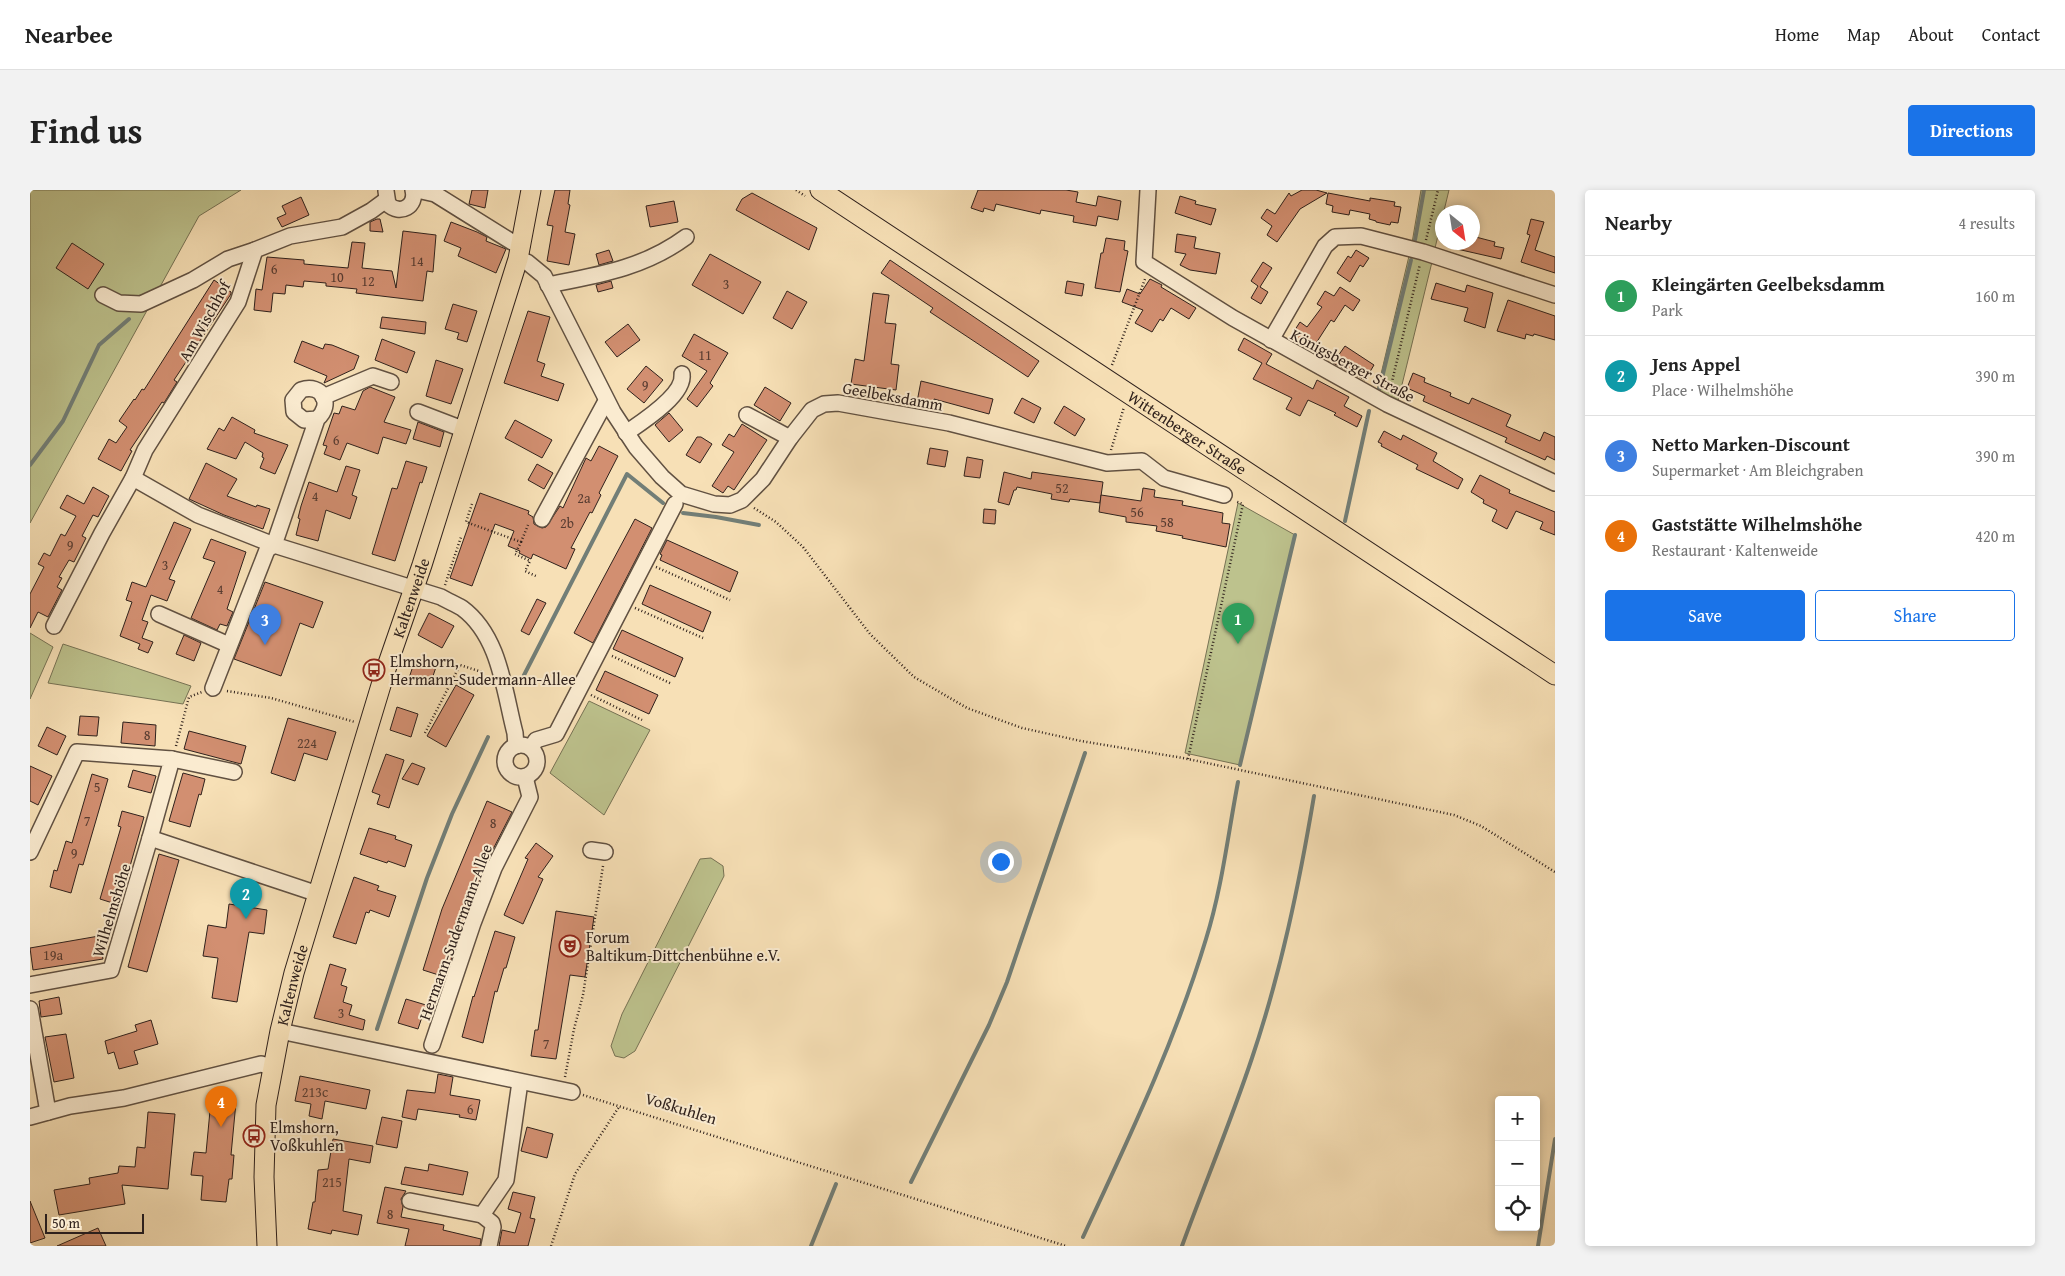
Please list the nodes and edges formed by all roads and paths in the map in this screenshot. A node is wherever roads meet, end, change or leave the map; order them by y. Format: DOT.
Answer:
graph roads {
  1 [pos="413,190"];
  2 [pos="418,190"];
  3 [pos="531,190"];
  4 [pos="820,190"];
  5 [pos="1148,190"];
  6 [pos="1438,190"];
  7 [pos="387,195"];
  8 [pos="686,237"];
  9 [pos="255,250"];
  10 [pos="520,252"];
  11 [pos="1423,252"];
  12 [pos="1147,264"];
  13 [pos="548,285"];
  14 [pos="103,295"];
  15 [pos="1555,295"];
  16 [pos="1271,340"];
  17 [pos="682,374"];
  18 [pos="1107,378"];
  19 [pos="391,382"];
  20 [pos="323,396"];
  21 [pos="606,401"];
  22 [pos="1386,404"];
  23 [pos="1124,406"];
  24 [pos="418,412"];
  25 [pos="747,415"];
  26 [pos="317,419"];
  27 [pos="465,430"];
  28 [pos="626,433"];
  29 [pos="790,438"];
  30 [pos="1107,463"];
  31 [pos="133,478"];
  32 [pos="1555,483"];
  33 [pos="1224,495"];
  34 [pos="742,500"];
  35 [pos="472,504"];
  36 [pos="676,504"];
  37 [pos="535,522"];
  38 [pos="461,537"];
  39 [pos="521,542"];
  40 [pos="274,545"];
  41 [pos="645,562"];
  42 [pos="538,577"];
  43 [pos="443,588"];
  44 [pos="414,589"];
  45 [pos="730,600"];
  46 [pos="624,603"];
  47 [pos="159,614"];
  48 [pos="54,626"];
  49 [pos="703,638"];
  50 [pos="228,645"];
  51 [pos="600,650"];
  52 [pos="482,672"];
  53 [pos="1555,675"];
  54 [pos="672,684"];
  55 [pos="213,688"];
  56 [pos="580,690"];
  57 [pos="642,720"];
  58 [pos="370,726"];
  59 [pos="425,733"];
  60 [pos="523,747"];
  61 [pos="1188,759"];
  62 [pos="172,760"];
  63 [pos="234,772"];
  64 [pos="525,777"];
  65 [pos="150,838"];
  66 [pos="598,851"];
  67 [pos="30,852"];
  68 [pos="1555,872"];
  69 [pos="318,894"];
  70 [pos="30,985"];
  71 [pos="30,1009"];
  72 [pos="280,1031"];
  73 [pos="432,1045"];
  74 [pos="272,1068"];
  75 [pos="520,1082"];
  76 [pos="568,1091"];
  77 [pos="619,1107"];
  78 [pos="48,1112"];
  79 [pos="30,1117"];
  80 [pos="410,1201"];
  81 [pos="482,1215"];
  82 [pos="268,1246"];
  83 [pos="489,1246"];
  84 [pos="551,1246"];
  85 [pos="1066,1246"];
  1 -- 7 [label="street"];
  2 -- 10 [label="street"];
  3 -- 10 [label="main road, Kaltenweide"];
  4 -- 18 [label="main road, Wittenberger Straße"];
  5 -- 12 [label="street"];
  6 -- 11 [label="path"];
  7 -- 9 [label="street"];
  8 -- 13 [label="street"];
  9 -- 14 [label="street"];
  9 -- 31 [label="street, Am Wischhof"];
  10 -- 13 [label="street"];
  10 -- 27 [label="main road, Kaltenweide"];
  11 -- 15 [label="street"];
  11 -- 16 [label="street"];
  11 -- 22 [label="path"];
  12 -- 16 [label="street, Königsberger Straße"];
  12 -- 18 [label="path"];
  13 -- 21 [label="street"];
  16 -- 22 [label="street, Königsberger Straße"];
  17 -- 28 [label="street"];
  18 -- 53 [label="main road, Wittenberger Straße"];
  19 -- 20 [label="street"];
  20 -- 26 [label="street"];
  20 -- 26 [label="street"];
  21 -- 28 [label="street"];
  21 -- 37 [label="street"];
  22 -- 32 [label="street, Königsberger Straße"];
  23 -- 30 [label="path"];
  24 -- 27 [label="street"];
  25 -- 29 [label="street"];
  26 -- 40 [label="street"];
  27 -- 44 [label="main road, Kaltenweide"];
  28 -- 34 [label="street"];
  29 -- 30 [label="street, Geelbeksdamm"];
  29 -- 34 [label="street, Geelbeksdamm"];
  30 -- 33 [label="street, Geelbeksdamm"];
  31 -- 40 [label="street"];
  31 -- 48 [label="street, Am Wischhof"];
  33 -- 61 [label="path"];
  34 -- 61 [label="path"];
  35 -- 39 [label="path"];
  36 -- 41 [label="street"];
  37 -- 39 [label="path"];
  38 -- 43 [label="path"];
  39 -- 42 [label="path"];
  40 -- 44 [label="street"];
  40 -- 50 [label="street"];
  41 -- 45 [label="path"];
  41 -- 46 [label="street"];
  44 -- 58 [label="main road, Kaltenweide"];
  44 -- 60 [label="street"];
  46 -- 49 [label="path"];
  46 -- 51 [label="street"];
  47 -- 50 [label="street"];
  50 -- 55 [label="street"];
  51 -- 54 [label="path"];
  51 -- 56 [label="street"];
  52 -- 59 [label="path"];
  55 -- 58 [label="path"];
  55 -- 62 [label="path"];
  56 -- 57 [label="path"];
  56 -- 60 [label="street"];
  58 -- 69 [label="main road, Kaltenweide"];
  60 -- 64 [label="street"];
  60 -- 64 [label="street"];
  61 -- 68 [label="path"];
  62 -- 63 [label="street"];
  62 -- 65 [label="street, Wilhelmshöhe"];
  62 -- 67 [label="street"];
  64 -- 73 [label="street, Hermann-Sudermann-Allee"];
  65 -- 69 [label="street"];
  65 -- 70 [label="street, Wilhelmshöhe"];
  66 -- 76 [label="path"];
  69 -- 72 [label="main road, Kaltenweide"];
  71 -- 78 [label="street"];
  72 -- 74 [label="main road, Kaltenweide"];
  72 -- 75 [label="street"];
  74 -- 78 [label="street"];
  74 -- 82 [label="main road, Kaltenweide"];
  75 -- 76 [label="street"];
  75 -- 81 [label="street"];
  76 -- 77 [label="path, Voßkuhlen"];
  77 -- 84 [label="path"];
  77 -- 85 [label="path, Voßkuhlen"];
  78 -- 79 [label="street"];
  80 -- 81 [label="street"];
  81 -- 83 [label="street"];
}
